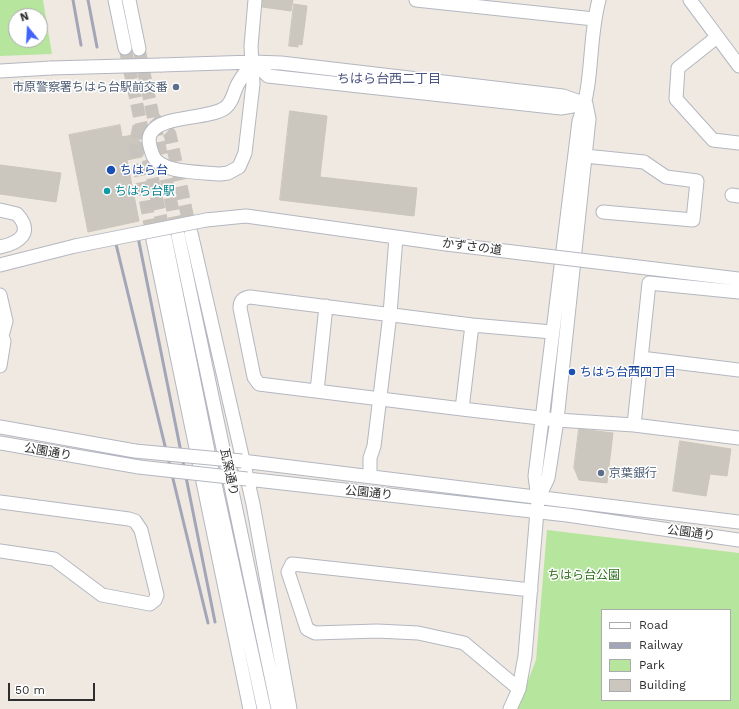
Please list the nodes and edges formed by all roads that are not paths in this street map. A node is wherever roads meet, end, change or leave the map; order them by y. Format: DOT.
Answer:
graph roads {
  1 [pos="115,0"];
  2 [pos="129,0"];
  3 [pos="255,0"];
  4 [pos="416,0"];
  5 [pos="599,0"];
  6 [pos="690,0"];
  7 [pos="482,3"];
  8 [pos="594,20"];
  9 [pos="717,37"];
  10 [pos="125,48"];
  11 [pos="139,49"];
  12 [pos="253,62"];
  13 [pos="739,66"];
  14 [pos="0,71"];
  15 [pos="586,104"];
  16 [pos="739,143"];
  17 [pos="585,156"];
  18 [pos="0,210"];
  19 [pos="602,212"];
  20 [pos="396,237"];
  21 [pos="0,248"];
  22 [pos="0,265"];
  23 [pos="739,279"];
  24 [pos="739,292"];
  25 [pos="0,295"];
  26 [pos="326,306"];
  27 [pos="390,314"];
  28 [pos="472,325"];
  29 [pos="552,332"];
  30 [pos="1,334"];
  31 [pos="641,358"];
  32 [pos="0,366"];
  33 [pos="739,370"];
  34 [pos="317,392"];
  35 [pos="380,399"];
  36 [pos="462,409"];
  37 [pos="542,418"];
  38 [pos="557,420"];
  39 [pos="634,425"];
  40 [pos="0,427"];
  41 [pos="739,438"];
  42 [pos="0,444"];
  43 [pos="198,457"];
  44 [pos="242,461"];
  45 [pos="201,474"];
  46 [pos="370,476"];
  47 [pos="247,479"];
  48 [pos="0,502"];
  49 [pos="537,505"];
  50 [pos="739,522"];
  51 [pos="739,540"];
  52 [pos="0,551"];
  53 [pos="531,590"];
  54 [pos="519,689"];
  55 [pos="249,704"];
  56 [pos="264,709"];
  57 [pos="278,709"];
  58 [pos="290,709"];
  59 [pos="510,709"];
  1 -- 10 [label="street"];
  2 -- 11 [label="street"];
  3 -- 12 [label="street"];
  4 -- 7 [label="street"];
  5 -- 8 [label="street"];
  6 -- 9 [label="street"];
  7 -- 8 [label="street"];
  8 -- 15 [label="street"];
  9 -- 13 [label="street"];
  9 -- 16 [label="street"];
  12 -- 12 [label="street"];
  12 -- 14 [label="street, bridge"];
  12 -- 15 [label="street"];
  15 -- 17 [label="street"];
  15 -- 29 [label="street"];
  17 -- 19 [label="street"];
  17 -- 38 [label="street"];
  18 -- 21 [label="street"];
  20 -- 22 [label="street, かずさの道, bridge"];
  20 -- 23 [label="street, かずさの道, bridge"];
  20 -- 27 [label="street"];
  24 -- 31 [label="street"];
  25 -- 30 [label="street"];
  26 -- 27 [label="street"];
  26 -- 34 [label="street"];
  26 -- 34 [label="street"];
  27 -- 28 [label="street"];
  27 -- 35 [label="street"];
  28 -- 29 [label="street"];
  28 -- 36 [label="street"];
  29 -- 37 [label="street"];
  30 -- 32 [label="street"];
  31 -- 33 [label="street"];
  31 -- 39 [label="street"];
  34 -- 35 [label="street"];
  35 -- 36 [label="street"];
  35 -- 46 [label="street"];
  36 -- 37 [label="street"];
  37 -- 38 [label="street"];
  37 -- 49 [label="street"];
  38 -- 39 [label="street"];
  38 -- 49 [label="street"];
  39 -- 41 [label="street"];
  40 -- 43 [label="street, 公園通り, bridge"];
  42 -- 45 [label="street, 公園通り, bridge"];
  43 -- 44 [label="street, 公園通り, bridge"];
  43 -- 45 [label="street"];
  43 -- 56 [label="street, 瓦窯通り"];
  44 -- 46 [label="street, 公園通り"];
  44 -- 47 [label="street"];
  44 -- 57 [label="street, 瓦窯通り"];
  45 -- 47 [label="street, 公園通り, bridge"];
  45 -- 55 [label="street"];
  46 -- 49 [label="street, 公園通り"];
  47 -- 49 [label="street, 公園通り"];
  47 -- 58 [label="street"];
  48 -- 52 [label="street"];
  49 -- 50 [label="street, 公園通り"];
  49 -- 51 [label="street, 公園通り"];
  49 -- 53 [label="street"];
  53 -- 54 [label="street"];
  53 -- 54 [label="street"];
  54 -- 59 [label="street"];
}
